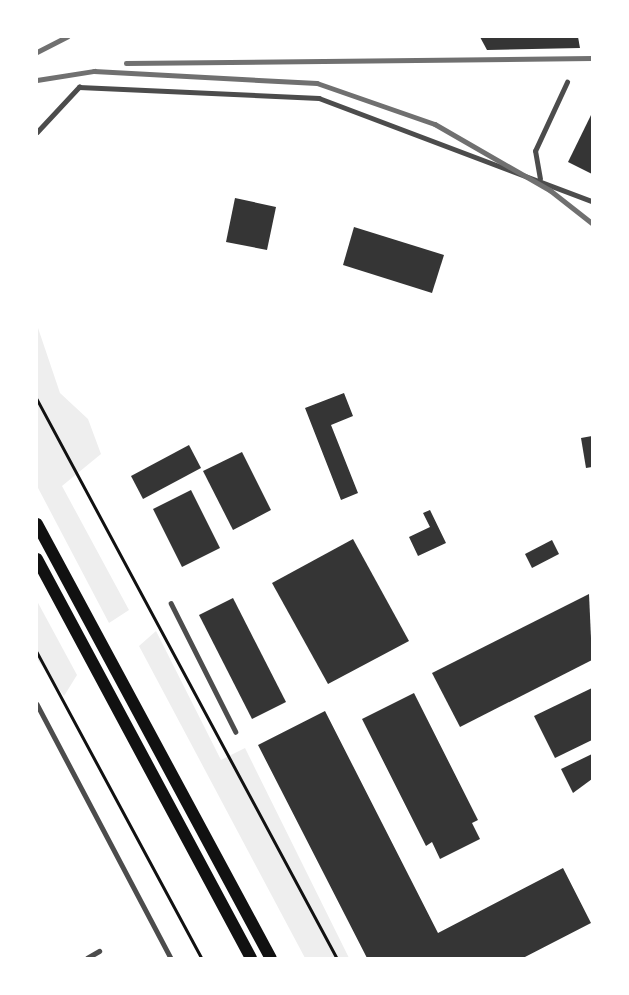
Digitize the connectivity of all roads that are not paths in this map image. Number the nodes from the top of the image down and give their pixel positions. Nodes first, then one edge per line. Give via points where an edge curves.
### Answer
1 (566, 82) dead end
2 (37, 132) edge
3 (540, 180) junction
4 (592, 201) edge
5 (37, 524) edge
6 (37, 559) edge
7 (171, 603) dead end
8 (37, 705) edge
9 (236, 732) dead end
10 (99, 951) dead end
11 (87, 958) edge
12 (171, 958) edge
13 (251, 958) edge
14 (271, 958) edge

1 - 3 lane via 535,151
2 - 3 lane via 79,87 319,98
3 - 4 lane
5 - 14 main road
6 - 13 main road
7 - 9 lane
8 - 12 lane
10 - 11 lane

